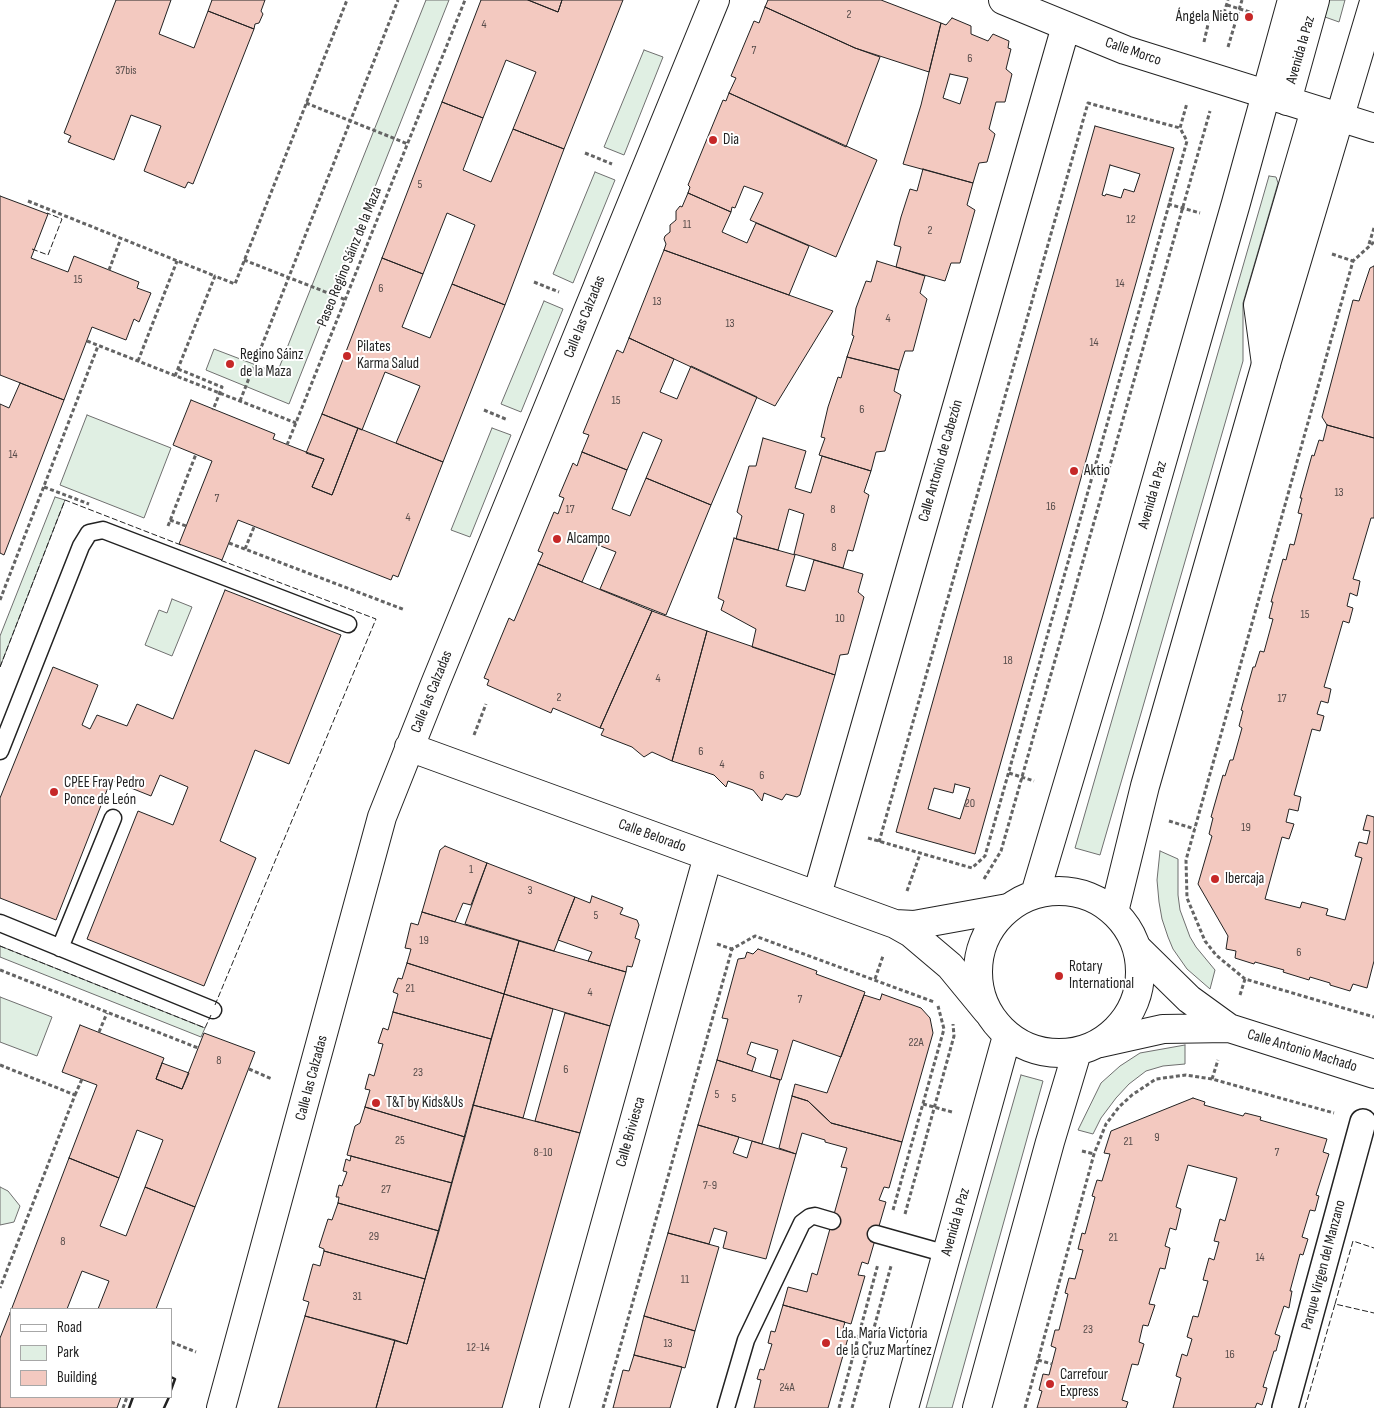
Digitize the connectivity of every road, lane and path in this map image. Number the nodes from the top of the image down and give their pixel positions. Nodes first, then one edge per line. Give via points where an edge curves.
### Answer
1 (347, 0) edge
2 (398, 0) edge
3 (465, 0) edge
4 (715, 0) edge
5 (1003, 0) edge
6 (1228, 0) edge
7 (1242, 0) edge
8 (1292, 0) edge
9 (1315, 0) edge
10 (1374, 2) edge
11 (1226, 5) junction
12 (1239, 9) junction
13 (1209, 20) dead end
14 (1066, 26) junction
15 (1219, 80) junction
16 (1277, 98) junction
17 (306, 103) junction
18 (1327, 113) junction
19 (350, 121) junction
20 (1374, 128) edge
21 (408, 144) junction
22 (585, 153) dead end
23 (615, 165) dead end
24 (28, 202) dead end
25 (1168, 204) junction
26 (1184, 208) junction
27 (1374, 228) edge
28 (121, 238) junction
29 (1374, 242) edge
30 (1369, 244) junction
31 (244, 260) junction
32 (177, 261) junction
33 (108, 270) dead end
34 (215, 276) junction
35 (289, 277) junction
36 (534, 282) dead end
37 (562, 293) dead end
38 (346, 300) junction
39 (87, 341) dead end
40 (98, 346) junction
41 (138, 361) junction
42 (178, 369) junction
43 (175, 376) junction
44 (220, 393) junction
45 (240, 401) junction
46 (214, 410) dead end
47 (484, 410) dead end
48 (511, 421) dead end
49 (296, 423) junction
50 (287, 445) dead end
51 (196, 454) dead end
52 (44, 487) junction
53 (91, 504) dead end
54 (170, 520) junction
55 (186, 526) dead end
56 (254, 527) dead end
57 (166, 533) dead end
58 (229, 543) dead end
59 (245, 549) junction
60 (0, 600) edge
61 (405, 610) dead end
62 (348, 624) dead end
63 (486, 704) dead end
64 (473, 737) dead end
65 (409, 747) junction
66 (0, 750) edge
67 (1008, 773) junction
68 (1022, 777) junction
69 (113, 818) dead end
70 (920, 854) junction
71 (708, 856) junction
72 (977, 884) dead end
73 (1035, 894) junction
74 (817, 895) junction
75 (1008, 908) junction
76 (899, 912) junction
77 (1114, 912) junction
78 (0, 923) edge
79 (60, 948) junction
80 (1138, 949) junction
81 (885, 952) dead end
82 (0, 970) edge
83 (875, 979) junction
84 (213, 1010) dead end
85 (987, 1011) junction
86 (107, 1013) junction
87 (1374, 1017) edge
88 (952, 1020) dead end
89 (1229, 1028) junction
90 (99, 1032) dead end
91 (1007, 1036) junction
92 (1089, 1047) junction
93 (198, 1048) dead end
94 (0, 1065) edge
95 (249, 1069) dead end
96 (1374, 1074) edge
97 (272, 1078) dead end
98 (82, 1079) dead end
99 (76, 1095) junction
100 (923, 1104) junction
101 (934, 1107) junction
102 (1352, 1118) joint
103 (832, 1221) dead end
104 (887, 1236) junction
105 (947, 1254) junction
106 (0, 1289) edge
107 (172, 1342) edge
108 (196, 1352) dead end
109 (1038, 1360) junction
110 (1052, 1364) dead end
111 (221, 1408) edge
112 (554, 1408) edge
113 (603, 1408) edge
114 (726, 1408) edge
115 (839, 1408) edge
116 (852, 1408) edge
117 (904, 1408) edge
118 (978, 1408) edge
119 (1025, 1408) edge
120 (1285, 1408) edge

1 - 17 path
2 - 19 path
3 - 21 path, Paseo Regino Sáinz de la Maza
4 - 65 street, Calle las Calzadas
5 - 14 street, Calle Morco
6 - 11 path
7 - 12 path
8 - 16 street, Avenida la Paz
9 - 16 street, Avenida la Paz
10 - 18 street
11 - 12 path
11 - 13 path via 1224,14
12 - 15 path
14 - 15 street, Calle Morco via 1125,50
14 - 74 street, Calle Antonio de Cabezón
15 - 16 street, Calle Morco
15 - 26 path
16 - 18 street, Avenida la Paz
16 - 73 street, Avenida la Paz
17 - 19 path
17 - 31 path
18 - 20 street, Avenida la Paz
18 - 77 street via 1266,364 1138,813
19 - 21 path
19 - 35 path
21 - 38 path, Paseo Regino Sáinz de la Maza
22 - 23 path
24 - 28 path
25 - 26 path
25 - 67 path
25 - 70 path via 1186,141 1180,128 1088,104 879,842
26 - 68 path
27 - 30 path
28 - 32 path
28 - 33 path
29 - 30 path
30 - 87 path via 1353,261 1186,860 1187,898 1205,942 1216,955 1245,979
31 - 34 path via 235,284
31 - 35 path
32 - 34 path
32 - 41 path
34 - 42 path
35 - 38 path
35 - 45 path
36 - 37 path
38 - 49 path, Paseo Regino Sáinz de la Maza
39 - 40 path
40 - 41 path
40 - 52 path
41 - 43 path
42 - 43 path
42 - 44 path via 222,387
43 - 44 path
44 - 45 path
44 - 46 path
45 - 49 path
47 - 48 path
49 - 50 path, Paseo Regino Sáinz de la Maza
51 - 54 path
52 - 53 path
52 - 60 path
54 - 55 path
54 - 57 path
56 - 59 path
58 - 59 path
59 - 61 path
62 - 66 lane via 103,530 89,533
63 - 64 path
65 - 71 street, Calle Belorado
65 - 111 street, Calle las Calzadas via 382,817
67 - 68 path
67 - 70 path via 985,856 972,868
68 - 72 path via 1001,851 985,878
69 - 79 lane
70 - 76 path
71 - 74 street, Calle Belorado
71 - 112 street, Calle Briviesca
73 - 75 street
73 - 77 street via 1072,891 1096,899
74 - 76 street, Calle Belorado
75 - 76 street, Calle Belorado via 914,925
75 - 85 street via 993,924 978,958 977,977
76 - 85 street, Calle Belorado via 911,933 950,966
77 - 80 street
78 - 79 lane
79 - 84 lane
80 - 89 street, Calle Antonio Machado via 1189,999
80 - 92 street via 1141,973 1133,1005 1114,1033
81 - 83 path
82 - 86 path
83 - 100 path via 937,1003 944,1030
83 - 113 path via 755,936 732,949
85 - 91 street
86 - 90 path
86 - 93 path
88 - 101 path via 954,1036
89 - 92 street, Calle Antonio Machado via 1163,1029
89 - 96 street, Calle Antonio Machado
91 - 92 street via 1027,1048 1049,1054
91 - 105 street, Avenida la Paz
92 - 118 street via 1050,1142
94 - 99 path
95 - 97 path
98 - 99 path
99 - 106 path
100 - 101 path
100 - 104 path
101 - 104 path
102 - 109 path via 1212,1079 1186,1075 1156,1079 1132,1095 1106,1124 1094,1154
102 - 120 street, Parque Virgen del Manzano
103 - 114 lane via 815,1216 802,1223 746,1340
104 - 105 lane
104 - 115 path
104 - 116 path
105 - 117 street, Avenida la Paz
107 - 108 path
109 - 110 path
109 - 119 path

